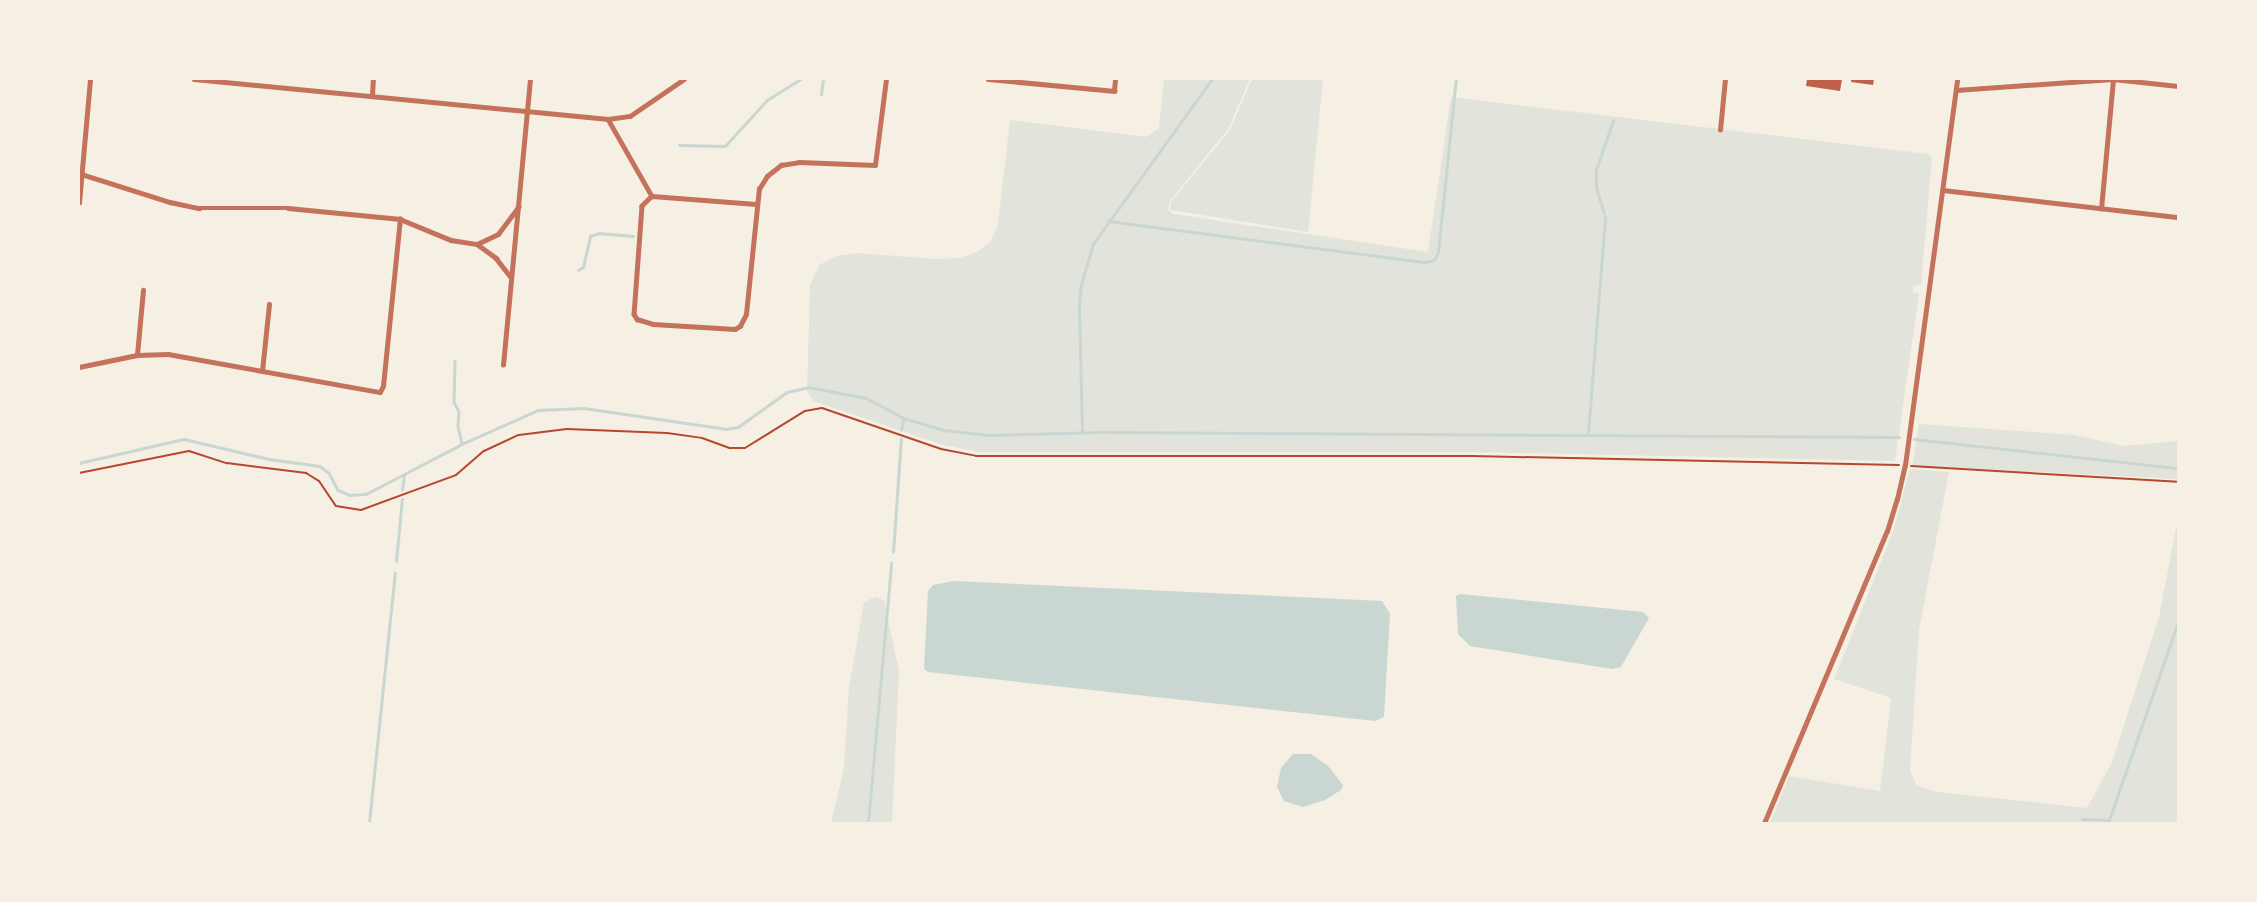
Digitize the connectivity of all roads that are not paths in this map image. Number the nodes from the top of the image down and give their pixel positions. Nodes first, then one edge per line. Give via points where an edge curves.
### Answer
1 (90, 79) edge
2 (194, 79) edge
3 (373, 79) edge
4 (530, 79) edge
5 (684, 79) edge
6 (886, 79) edge
7 (988, 79) edge
8 (1115, 79) edge
9 (1726, 79) edge
10 (1957, 79) edge
11 (2113, 79) edge
12 (228, 80) edge
13 (1037, 81) edge
14 (2178, 86) edge
15 (1956, 90) junction
16 (372, 96) junction
17 (527, 112) junction
18 (608, 119) junction
19 (1720, 130) dead end
20 (81, 174) junction
21 (1943, 190) junction
22 (652, 196) junction
23 (79, 203) edge
24 (756, 204) junction
25 (518, 207) junction
26 (2101, 209) junction
27 (2178, 217) edge
28 (400, 219) junction
29 (477, 244) junction
30 (511, 278) junction
31 (143, 290) dead end
32 (268, 304) dead end
33 (137, 355) junction
34 (503, 365) dead end
35 (79, 367) edge
36 (262, 371) junction
37 (1764, 823) edge

1 - 20 street
2 - 12 street
3 - 16 street
4 - 17 street
5 - 18 street via 630,116
6 - 24 street via 874,165 781,165 767,176
7 - 13 street
8 - 13 street via 1114,91
9 - 19 street
10 - 15 street
11 - 14 street
11 - 15 street
11 - 26 street
12 - 16 street
15 - 21 street
16 - 17 street
17 - 18 street
17 - 25 street
18 - 22 street
20 - 23 street
20 - 28 street via 199,208 288,208
21 - 26 street
21 - 37 street via 1897,499
22 - 24 street
22 - 24 street via 642,206 634,314 644,323 727,330 744,320
25 - 29 street via 498,234
25 - 30 street
26 - 27 street
28 - 29 street via 451,240
28 - 36 street via 380,392
29 - 30 street via 496,258
30 - 34 street
31 - 33 street
32 - 36 street
33 - 35 street
33 - 36 street via 183,356

